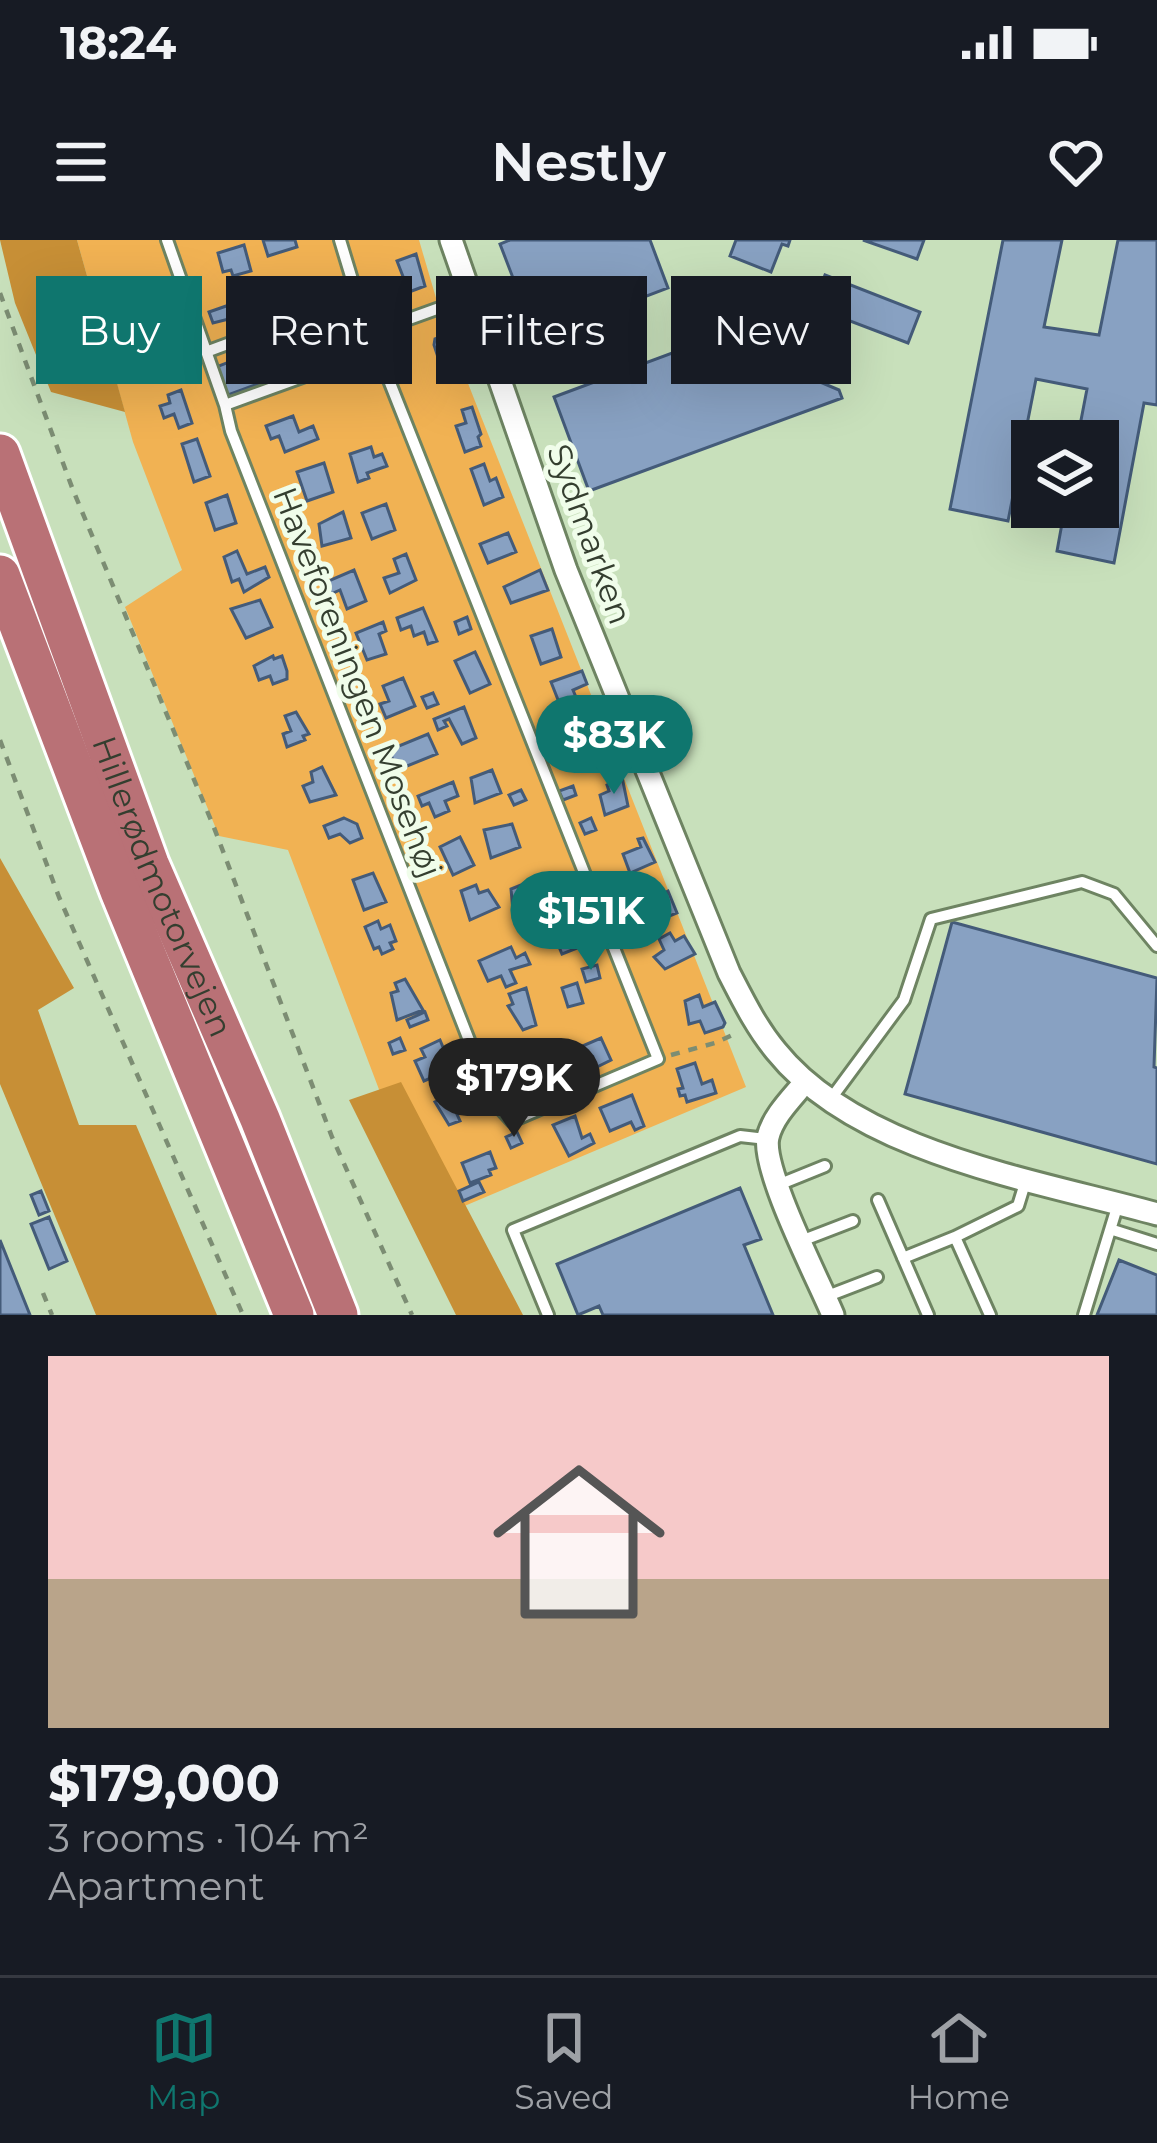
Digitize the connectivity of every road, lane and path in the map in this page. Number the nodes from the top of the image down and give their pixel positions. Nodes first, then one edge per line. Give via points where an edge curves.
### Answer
1 (167, 240) edge
2 (340, 240) edge
3 (451, 240) edge
4 (351, 276) edge
5 (463, 276) edge
6 (0, 293) edge
7 (226, 345) edge
8 (206, 352) junction
9 (283, 384) edge
10 (390, 384) edge
11 (500, 384) edge
12 (225, 405) junction
13 (0, 454) edge
14 (0, 575) edge
15 (0, 740) edge
16 (1157, 946) edge
17 (755, 1024) junction
18 (658, 1059) junction
19 (805, 1082) junction
20 (830, 1100) junction
21 (767, 1139) junction
22 (825, 1166) dead end
23 (1027, 1177) junction
24 (778, 1186) junction
25 (878, 1200) dead end
26 (1118, 1203) junction
27 (1157, 1214) edge
28 (854, 1221) dead end
29 (1113, 1230) junction
30 (955, 1237) junction
31 (801, 1241) junction
32 (1157, 1244) edge
33 (903, 1258) junction
34 (878, 1276) dead end
35 (43, 1293) dead end
36 (829, 1306) edge
37 (337, 1312) edge
38 (52, 1315) edge
39 (243, 1315) edge
40 (294, 1315) edge
41 (412, 1315) edge
42 (548, 1315) edge
43 (928, 1315) edge
44 (990, 1315) edge
45 (1084, 1315) edge

1 - 8 lane, Haveforeningen Mosehøj
2 - 4 lane
3 - 5 street, Sydmarken
6 - 41 path via 332,1137
7 - 8 lane
8 - 12 lane, Haveforeningen Mosehøj
9 - 12 lane
10 - 18 lane
11 - 17 street, Sydmarken via 566,570
12 - 18 lane, Haveforeningen Mosehøj via 500,1108 512,1120
13 - 37 highway, Hillerødmotorvejen via 149,863
14 - 40 highway, Hillerødmotorvejen
15 - 39 path via 59,897
16 - 20 lane via 1114,893 1082,882 931,919 904,1000
17 - 18 path
17 - 19 street, Sydmarken
19 - 20 street, Sydmarken
19 - 21 street
20 - 23 street, Sydmarken via 904,1143
21 - 24 street
21 - 42 lane via 740,1136 513,1230
22 - 24 lane
23 - 26 street, Sydmarken
23 - 30 lane via 1018,1206
24 - 31 street
25 - 33 lane
26 - 27 street, Sydmarken
26 - 29 lane
28 - 31 lane
29 - 32 lane
29 - 45 lane
30 - 33 lane
30 - 44 lane
31 - 36 street
33 - 43 lane
34 - 36 lane
35 - 38 path

